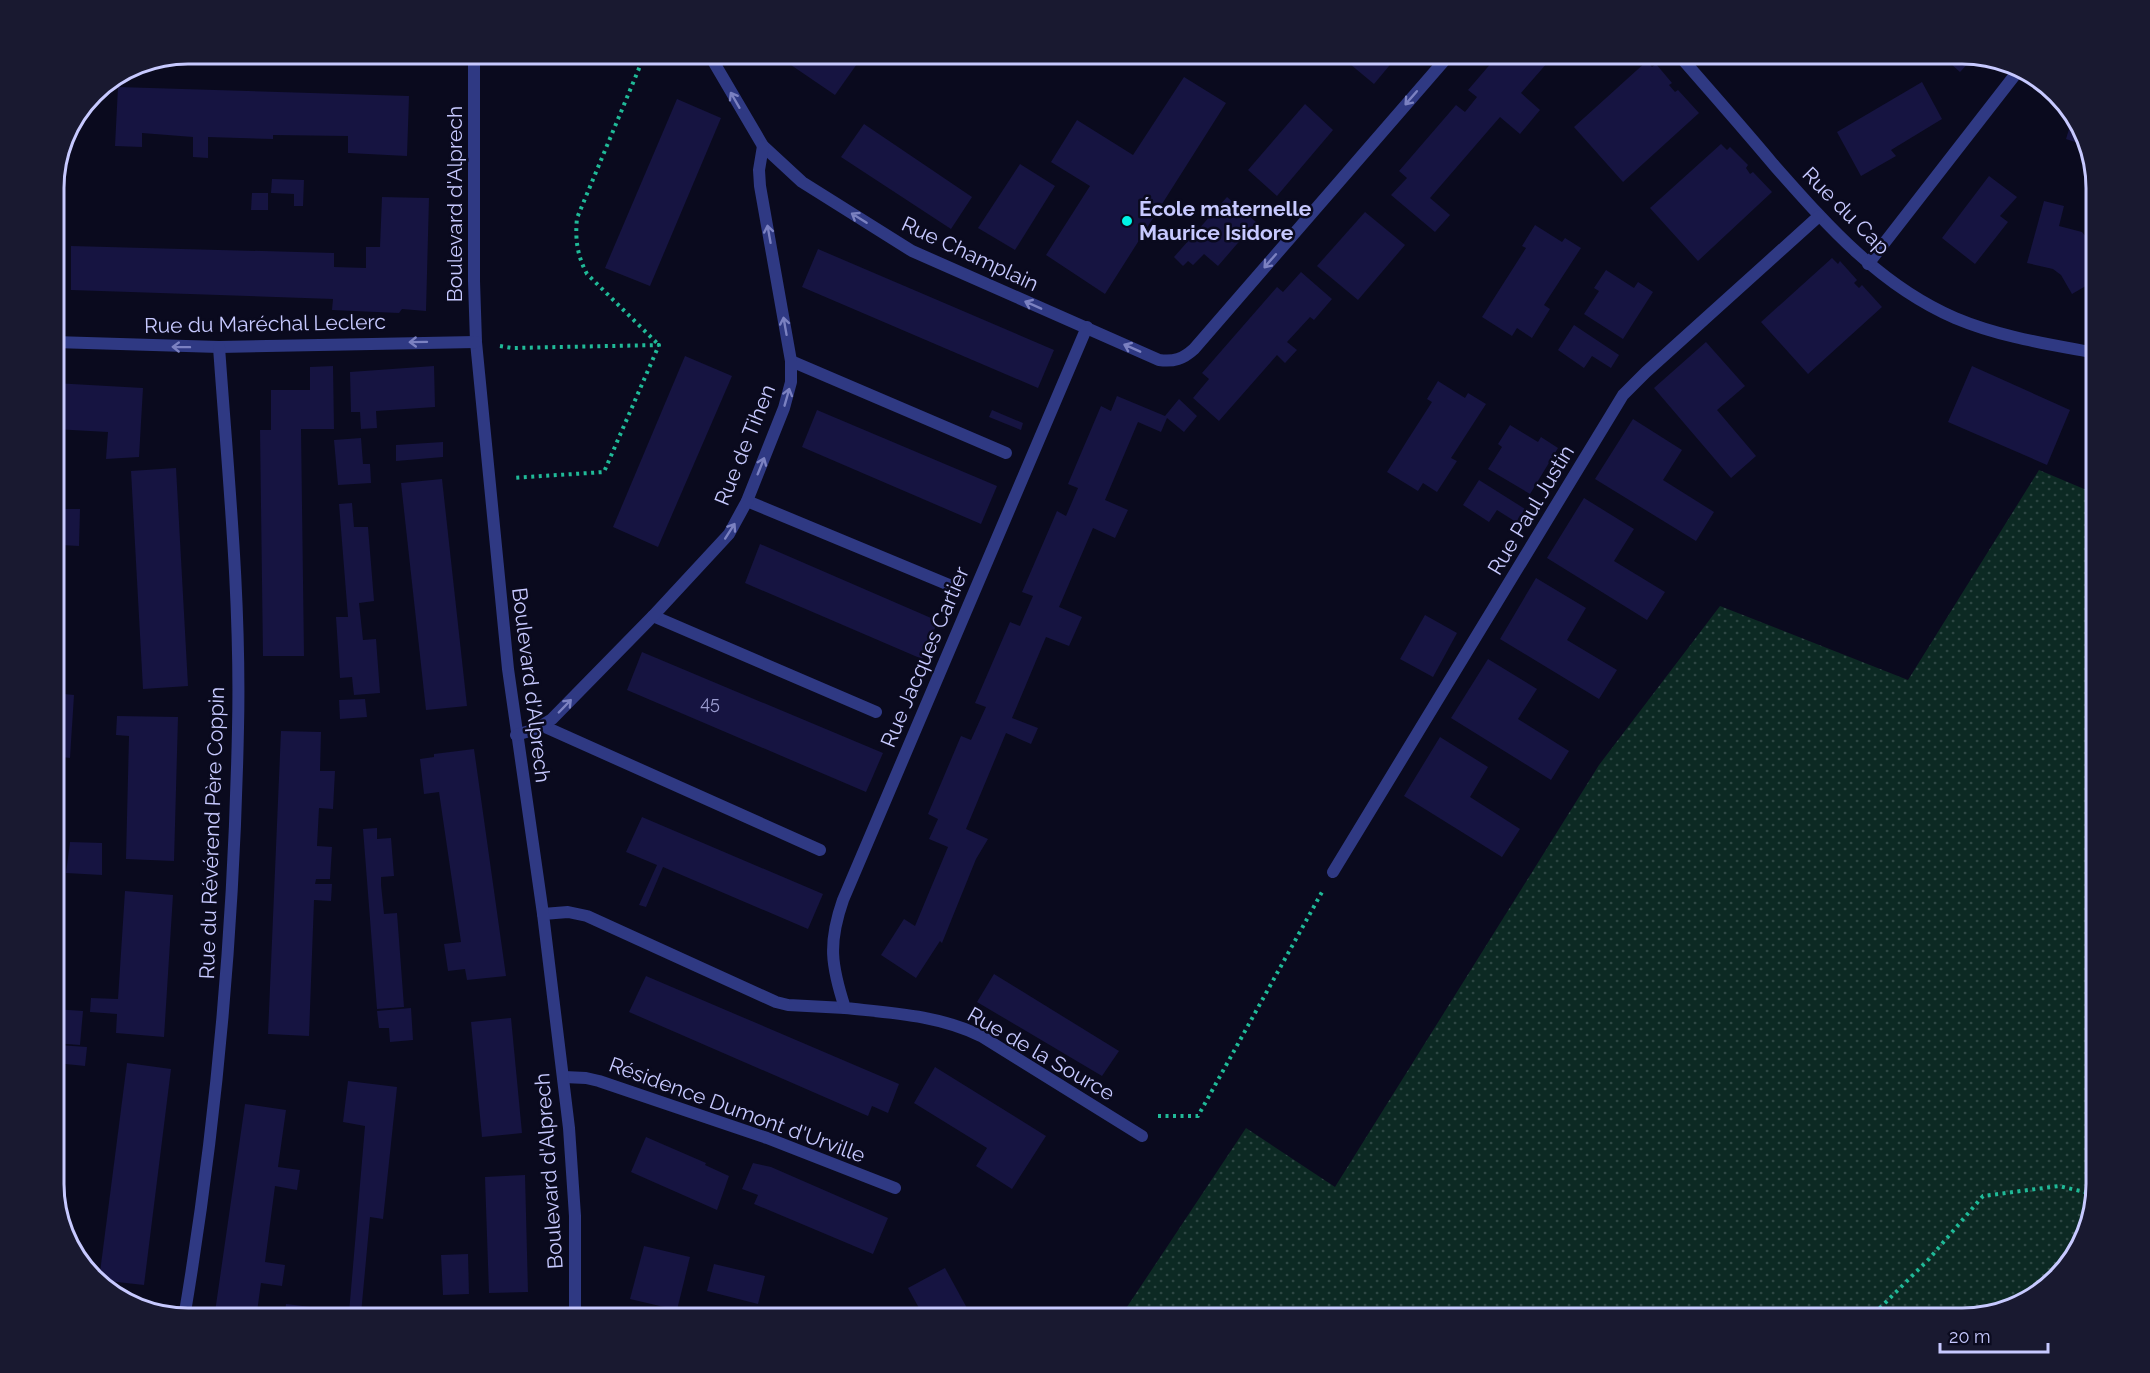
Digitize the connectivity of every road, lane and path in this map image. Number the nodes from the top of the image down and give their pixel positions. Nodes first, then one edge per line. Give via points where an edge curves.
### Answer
1 (1440, 64) edge
2 (1687, 64) edge
3 (474, 65) edge
4 (640, 65) edge
5 (715, 65) edge
6 (2014, 76) edge
7 (763, 146) junction
8 (1819, 216) junction
9 (1868, 264) junction
10 (1087, 327) junction
11 (65, 342) edge
12 (477, 342) junction
13 (659, 345) junction
14 (219, 347) junction
15 (2086, 351) edge
16 (791, 361) junction
17 (1006, 453) dead end
18 (489, 480) junction
19 (747, 501) junction
20 (954, 587) dead end
21 (653, 616) junction
22 (876, 712) dead end
23 (543, 726) junction
24 (516, 735) junction
25 (820, 850) dead end
26 (1333, 872) joint
27 (543, 914) junction
28 (845, 1008) junction
29 (564, 1077) junction
30 (1154, 1116) dead end
31 (1142, 1136) dead end
32 (895, 1188) dead end
33 (2085, 1192) edge
34 (185, 1309) edge
35 (575, 1309) edge
36 (1879, 1309) edge

1 -> 10 street, Rue Champlain via 1194,349 1179,360 1159,360
2 - 8 street, Rue du Cap
3 - 12 street, Boulevard d'Alprech
4 - 13 path via 579,211 575,238 587,274
7 -> 5 street
6 - 9 street
10 -> 7 street, Rue Champlain via 912,251 808,186
16 -> 7 street, Rue de Tihen via 760,186
8 - 9 street, Rue du Cap
8 - 26 street, Rue Paul Justin via 1623,396
9 - 15 street, Rue du Cap via 1926,304 1970,324
10 - 28 street, Rue Jacques Cartier via 843,900 832,946
14 -> 11 street, Rue du Maréchal Leclerc
12 - 13 path via 512,348
12 -> 14 street, Rue du Maréchal Leclerc
12 - 18 street, Boulevard d'Alprech
13 - 18 path via 604,471
14 - 34 street, Rue du Révérend Père Coppin via 234,574 236,798 214,1110
16 - 17 street
19 -> 16 street, Rue de Tihen via 784,408 791,382
18 - 24 street, Boulevard d'Alprech
19 - 20 street
21 -> 19 street, Rue de Tihen via 721,545
21 - 22 street
23 -> 21 street, Rue de Tihen
23 - 24 street, Rue de Tihen
23 - 25 street
24 - 27 street, Boulevard d'Alprech
26 - 30 path via 1198,1116
27 - 28 street via 568,912 587,916 776,1002
27 - 29 street, Boulevard d'Alprech
28 - 31 street, Rue de la Source via 933,1018 966,1029
29 - 32 street, Résidence Dumont d'Urville via 586,1078 767,1138
29 - 35 street, Boulevard d'Alprech via 574,1187
33 - 36 path via 2059,1186 1983,1196

